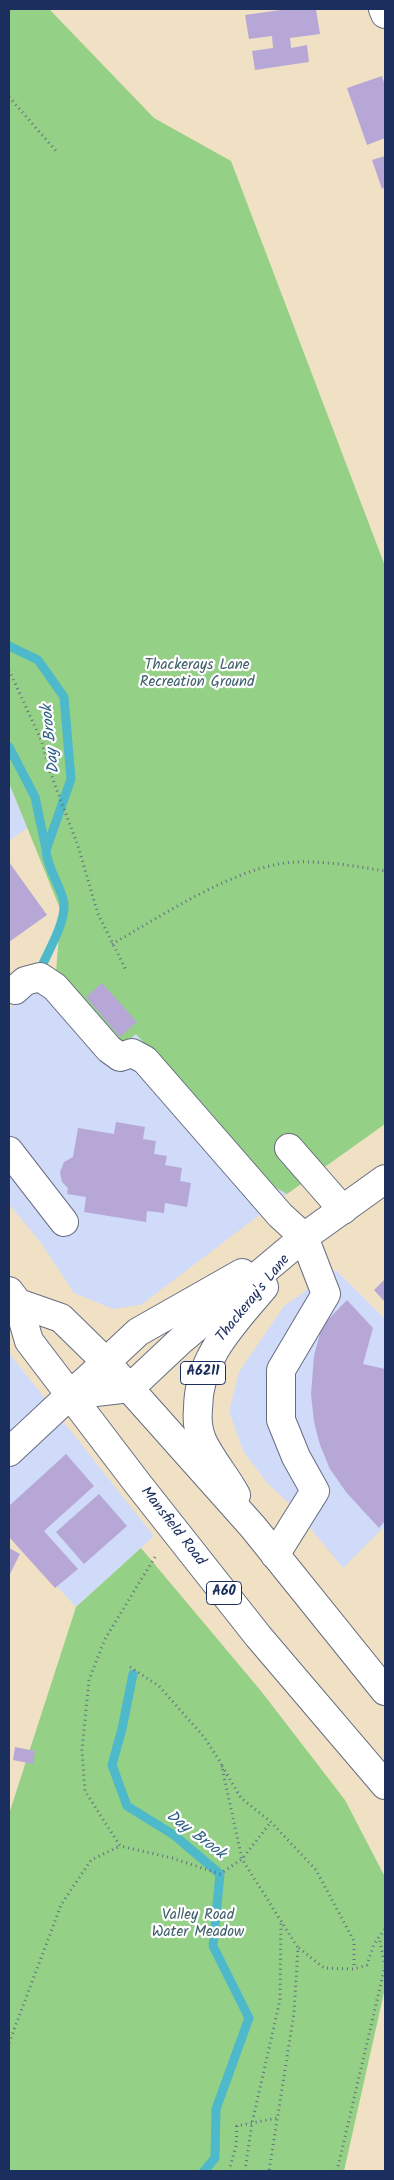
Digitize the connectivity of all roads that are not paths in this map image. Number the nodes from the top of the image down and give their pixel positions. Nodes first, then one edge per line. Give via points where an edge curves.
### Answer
1 (383, 9) edge
2 (385, 14) edge
3 (15, 990) dead end
4 (289, 1148) dead end
5 (9, 1151) edge
6 (385, 1179) edge
7 (343, 1210) junction
8 (64, 1222) dead end
9 (304, 1237) junction
10 (14, 1297) edge
11 (106, 1362) junction
12 (130, 1388) junction
13 (70, 1395) junction
14 (9, 1452) edge
15 (253, 1527) junction
16 (275, 1555) junction
17 (385, 1691) edge
18 (385, 1785) edge

1 - 2 main road
3 - 9 main road via 25,981 40,977 55,987 109,1049 120,1057 132,1053 146,1060
4 - 7 main road
5 - 8 main road
6 - 7 main road, Thackeray's Lane / A6211
7 - 9 main road, Thackeray's Lane / A6211
9 - 11 main road, Thackeray's Lane / A6211 via 138,1332
9 - 12 main road, Thackeray's Lane / A6211 via 180,1341
9 - 15 main road, Thackeray's Lane / A6211 via 223,1335 207,1362 200,1384 197,1421 201,1438
9 - 16 main road via 326,1294 281,1370 281,1420 315,1491
10 - 11 main road, Mansfield Road / A60 via 61,1318
10 - 13 main road, Mansfield Road / A60 via 29,1341
11 - 12 main road, Mansfield Road / A60
11 - 13 main road, Thackeray's Lane
12 - 13 main road
12 - 15 main road, Mansfield Road / A60
13 - 14 main road, Thackeray's Lane
13 - 18 main road, Mansfield Road / A60 via 258,1636
15 - 16 main road, Mansfield Road / A60
16 - 17 main road, Mansfield Road / A60

